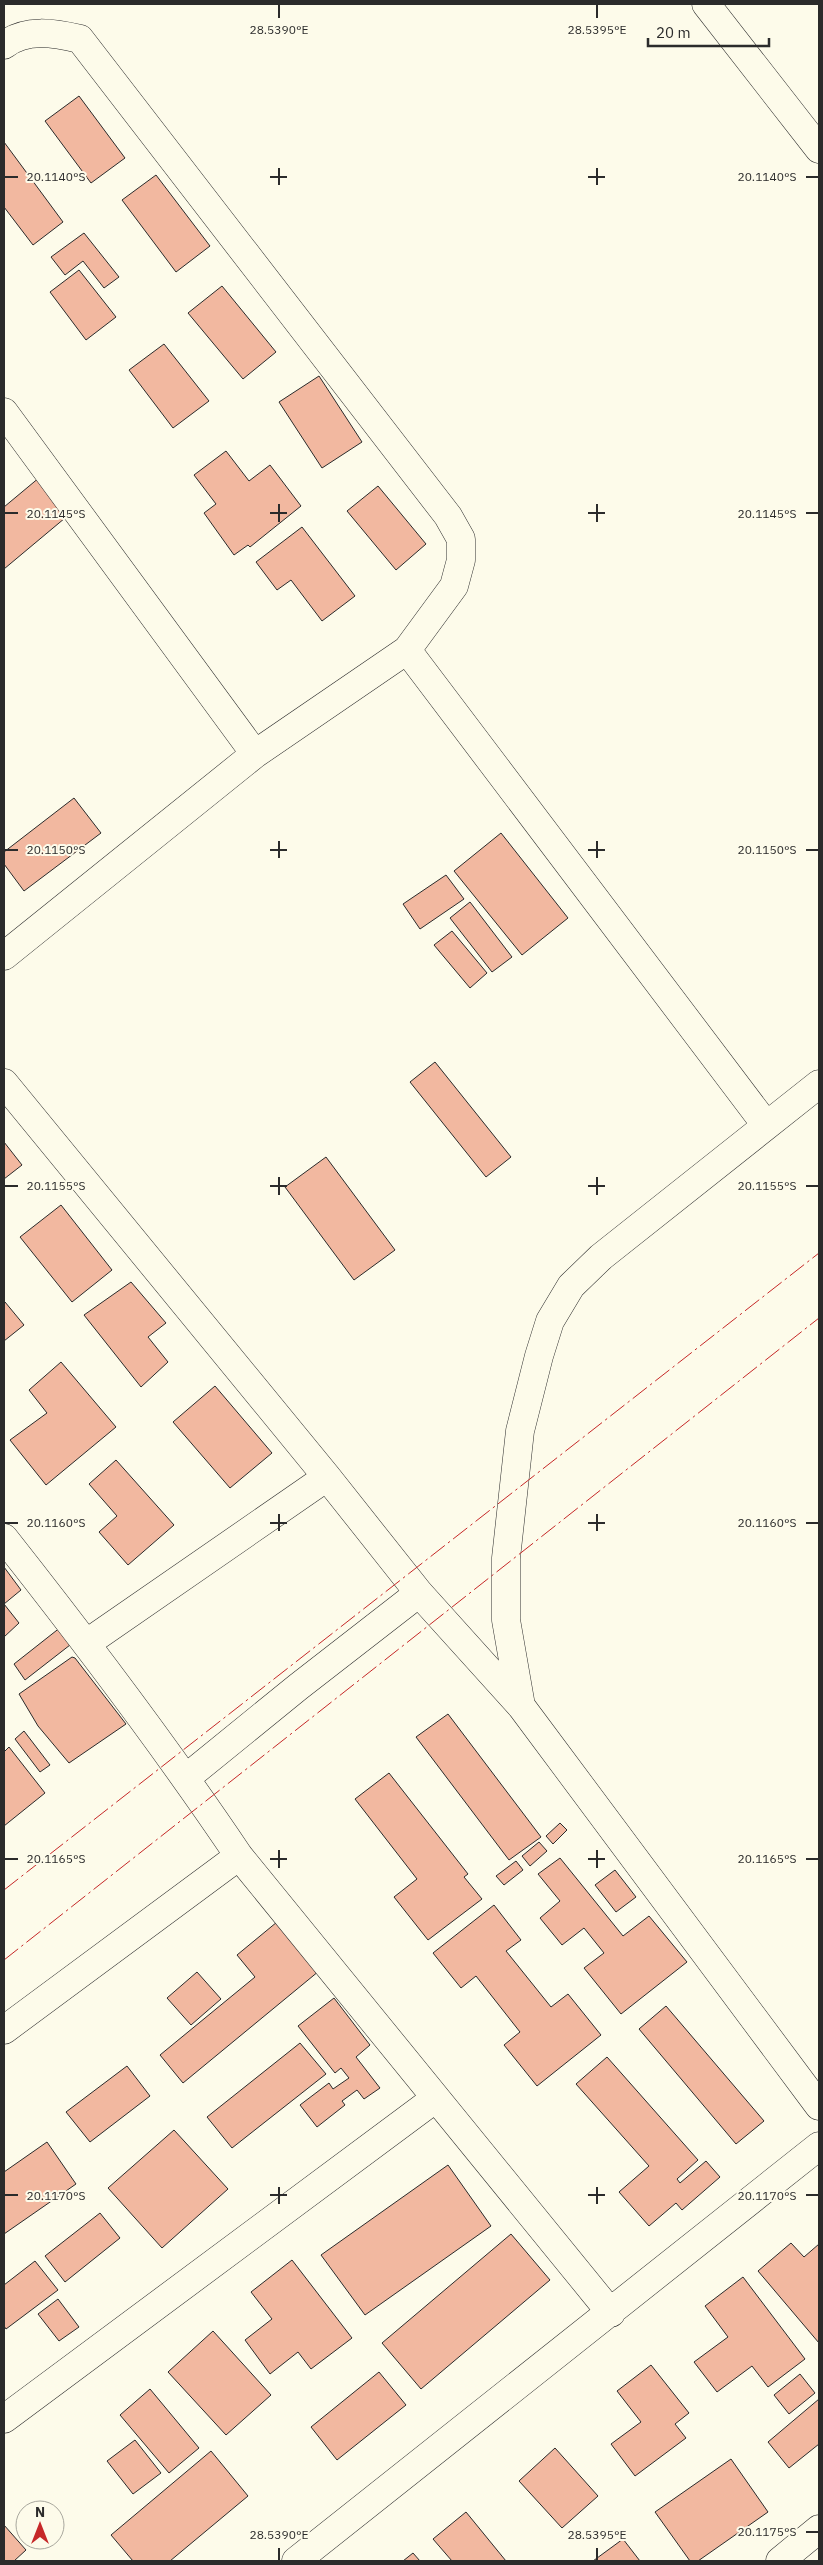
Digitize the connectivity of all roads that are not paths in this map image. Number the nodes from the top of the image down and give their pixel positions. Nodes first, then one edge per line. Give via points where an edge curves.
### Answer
1 (720, 9) edge
2 (4, 45) edge
3 (819, 149) edge
4 (4, 412) edge
5 (406, 650) junction
6 (255, 754) junction
7 (4, 956) edge
8 (4, 1083) edge
9 (819, 1084) edge
10 (766, 1125) junction
11 (327, 1477) junction
12 (4, 1538) edge
13 (419, 1593) junction
14 (87, 1643) junction
15 (521, 1706) junction
16 (186, 1778) junction
17 (239, 1856) junction
18 (5, 2027) edge
19 (436, 2098) junction
20 (819, 2106) edge
21 (819, 2146) edge
22 (610, 2312) junction
23 (4, 2419) edge
24 (819, 2529) edge
25 (296, 2561) edge
26 (780, 2561) edge

1 - 3 street
2 - 5 street via 28,34 53,33 80,39 448,516 460,539 461,560 454,586
4 - 6 street
5 - 6 street
5 - 10 street
6 - 7 street
8 - 11 street
9 - 10 street
10 - 15 street via 601,1257 571,1286 550,1321 520,1431 506,1558 506,1620
11 - 13 street
11 - 14 street
12 - 14 street
13 - 15 street
13 - 16 street
14 - 16 street
15 - 20 street
16 - 17 street
17 - 18 street
17 - 19 street
19 - 22 street
19 - 23 street
21 - 22 street
22 - 25 street
24 - 26 street

